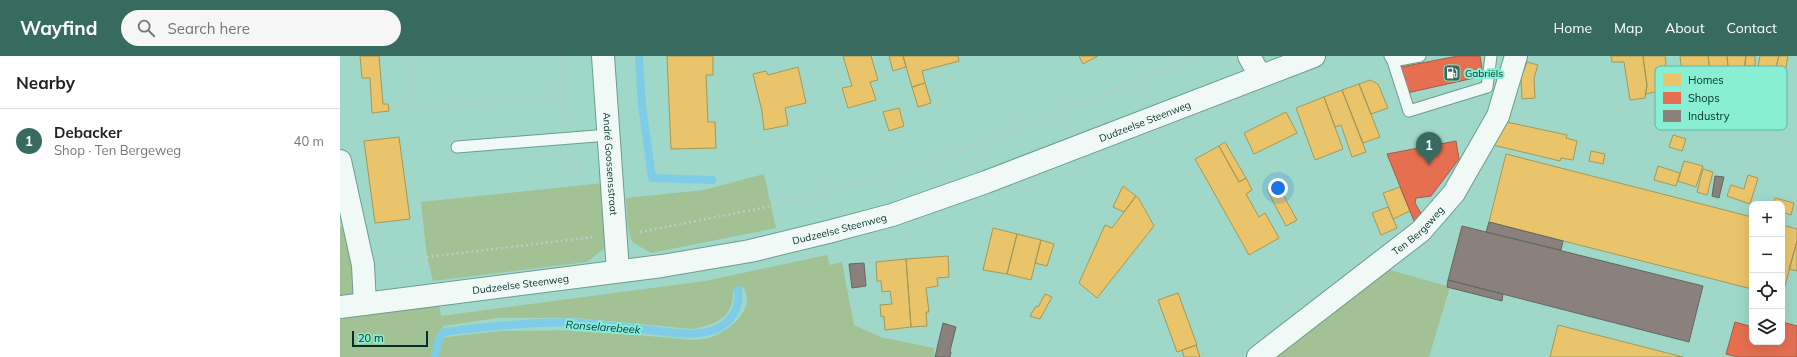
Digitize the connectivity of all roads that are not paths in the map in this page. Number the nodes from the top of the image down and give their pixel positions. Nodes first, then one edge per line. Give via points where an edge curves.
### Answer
1 (603, 56) edge
2 (1249, 56) edge
3 (1314, 56) edge
4 (1420, 56) edge
5 (1491, 56) edge
6 (1516, 56) edge
7 (1391, 59) edge
8 (1260, 76) junction
9 (609, 135) junction
10 (457, 147) dead end
11 (340, 161) edge
12 (618, 271) junction
13 (365, 304) junction
14 (340, 307) edge
15 (1258, 357) edge

1 - 9 main road, André Goossensstraat
2 - 8 main road
3 - 8 main road, Dudzeelse Steenweg
4 - 7 lane
5 - 7 lane via 1488,87 1409,111
6 - 15 main road, Ten Bergeweg via 1498,116 1454,193 1421,231
8 - 12 main road, Dudzeelse Steenweg via 986,182 892,215 750,251
9 - 10 lane
9 - 12 main road, André Goossensstraat
11 - 13 main road via 363,264
12 - 13 main road, Dudzeelse Steenweg
13 - 14 main road, Dudzeelse Steenweg

